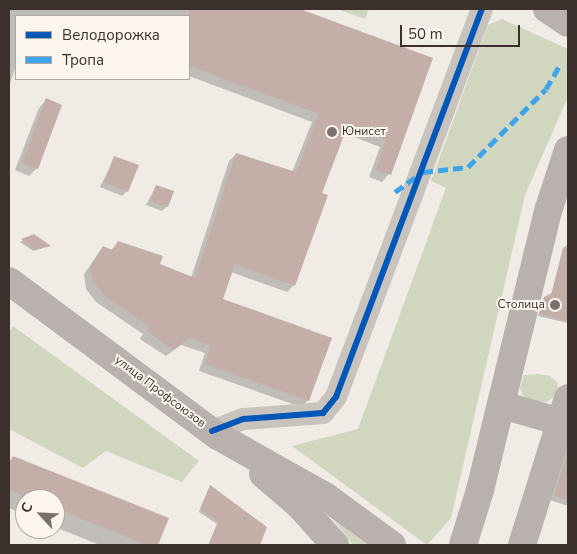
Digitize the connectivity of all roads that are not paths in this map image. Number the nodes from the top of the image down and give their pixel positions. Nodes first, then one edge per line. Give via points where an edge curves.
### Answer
1 (482, 9) edge
2 (548, 9) edge
3 (568, 15) edge
4 (568, 23) edge
5 (568, 150) edge
6 (9, 280) edge
7 (502, 405) junction
8 (565, 410) edge
9 (215, 433) junction
10 (335, 545) edge
11 (392, 545) edge
12 (463, 545) edge
13 (522, 545) edge

1 - 9 street via 336,397 323,413 244,419
2 - 3 main road
2 - 4 main road
5 - 7 main road via 549,208
6 - 9 main road, улица Профсоюзов
7 - 8 main road
7 - 12 main road
8 - 13 main road
9 - 10 main road via 299,505
9 - 11 main road, улица Профсоюзов via 326,496

